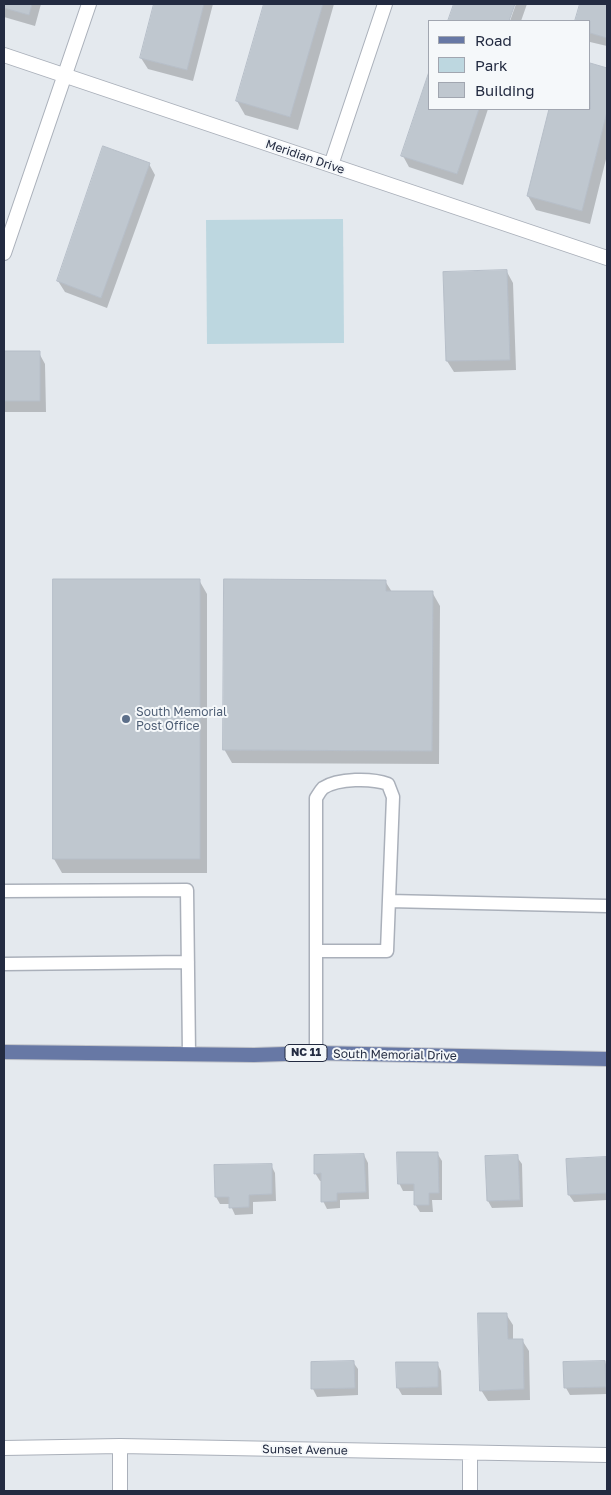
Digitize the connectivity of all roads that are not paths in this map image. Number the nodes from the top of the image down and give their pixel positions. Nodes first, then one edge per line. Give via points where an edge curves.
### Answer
1 (89, 4) edge
2 (386, 4) edge
3 (4, 55) edge
4 (64, 75) junction
5 (331, 165) junction
6 (4, 253) edge
7 (607, 258) edge
8 (4, 891) edge
9 (389, 901) junction
10 (607, 906) edge
11 (316, 951) junction
12 (188, 962) junction
13 (4, 964) edge
14 (4, 1052) edge
15 (316, 1053) junction
16 (189, 1054) junction
17 (607, 1059) edge
18 (120, 1446) junction
19 (4, 1448) edge
20 (470, 1453) junction
21 (607, 1455) edge
22 (120, 1491) edge
23 (470, 1491) edge

1 - 4 street
2 - 5 street
3 - 4 street, Meridian Drive
4 - 5 street, Meridian Drive
4 - 6 street
5 - 7 street, Meridian Drive
8 - 12 lane via 187,890
9 - 10 lane
9 - 11 lane via 386,951
9 - 11 lane via 393,797 388,784 378,781 338,782 321,789 316,798
11 - 15 lane
12 - 13 lane
12 - 16 lane
14 - 16 main road, South Memorial Drive / NC 11
15 - 16 main road, South Memorial Drive / NC 11
15 - 17 main road, South Memorial Drive / NC 11
18 - 19 street, Sunset Avenue
18 - 20 street, Sunset Avenue
18 - 22 street
20 - 21 street, Sunset Avenue
20 - 23 street

